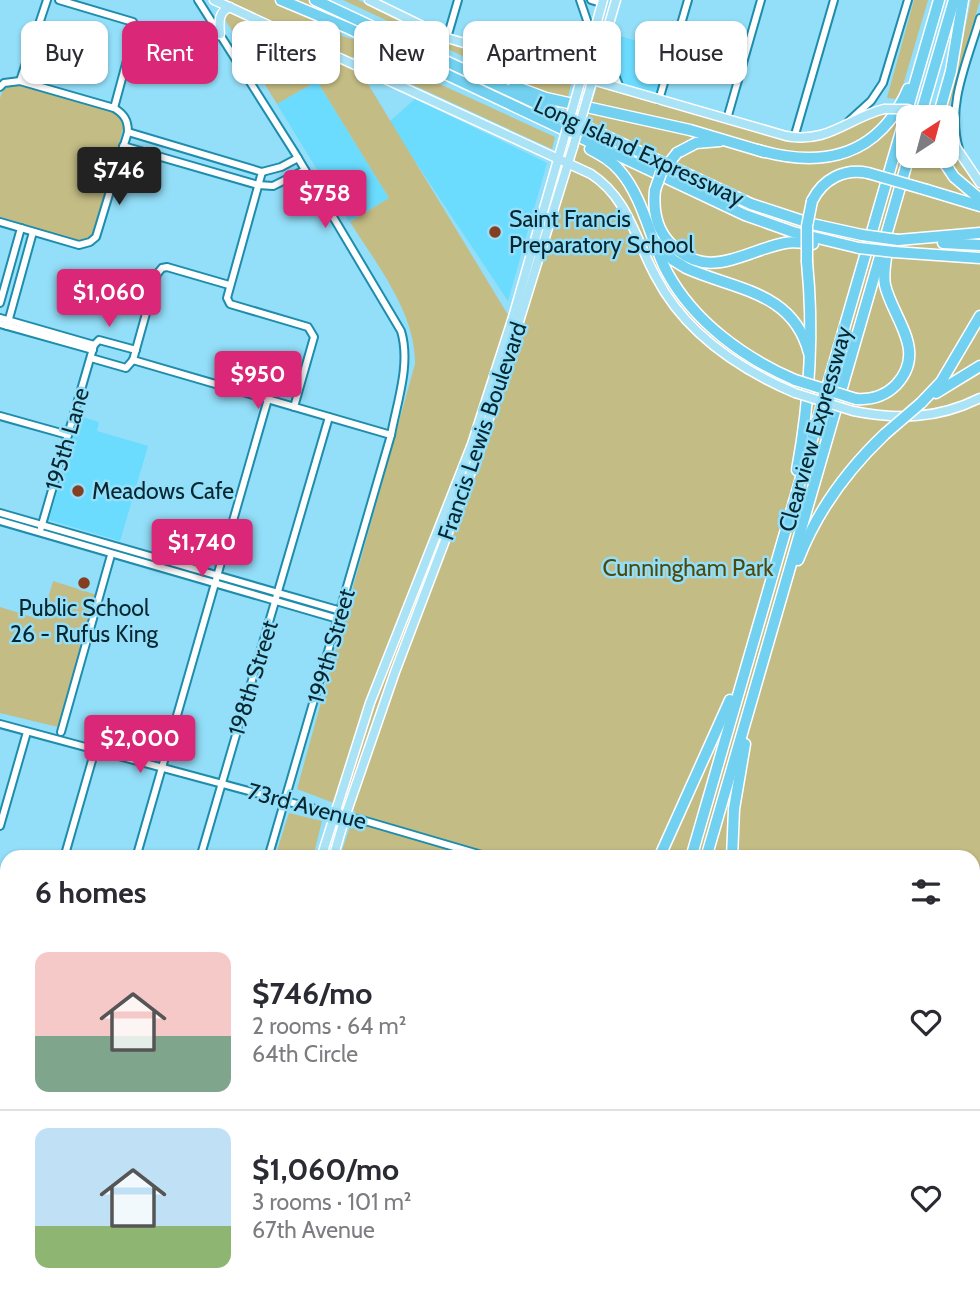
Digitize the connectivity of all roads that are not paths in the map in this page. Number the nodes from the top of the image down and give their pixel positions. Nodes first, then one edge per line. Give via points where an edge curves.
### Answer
1 (47, 0) edge
2 (59, 0) edge
3 (94, 0) edge
4 (198, 0) edge
5 (214, 0) edge
6 (281, 0) edge
7 (315, 0) edge
8 (369, 0) edge
9 (458, 0) edge
10 (580, 0) edge
11 (591, 0) edge
12 (616, 0) edge
13 (688, 0) edge
14 (761, 0) edge
15 (834, 0) edge
16 (908, 0) edge
17 (939, 0) edge
18 (954, 0) edge
19 (963, 0) edge
20 (602, 2) edge
21 (384, 3) edge
22 (230, 7) junction
23 (92, 9) junction
24 (980, 18) edge
25 (361, 21) edge
26 (416, 21) edge
27 (587, 21) edge
28 (596, 21) edge
29 (610, 21) edge
30 (449, 31) edge
31 (220, 34) junction
32 (925, 50) junction
33 (449, 60) edge
34 (449, 62) edge
35 (20, 81) junction
36 (580, 84) edge
37 (592, 84) edge
38 (606, 84) edge
39 (618, 84) edge
40 (0, 87) edge
41 (620, 88) junction
42 (659, 100) junction
43 (510, 105) junction
44 (923, 105) edge
45 (941, 105) edge
46 (114, 108) junction
47 (896, 109) edge
48 (727, 119) junction
49 (839, 130) junction
50 (128, 132) junction
51 (794, 138) junction
52 (123, 146) junction
53 (186, 149) junction
54 (764, 152) junction
55 (959, 154) edge
56 (298, 158) junction
57 (558, 158) junction
58 (569, 162) junction
59 (182, 163) junction
60 (967, 167) junction
61 (906, 168) edge
62 (948, 168) edge
63 (305, 170) junction
64 (262, 172) junction
65 (980, 183) edge
66 (258, 185) junction
67 (980, 199) edge
68 (896, 202) junction
69 (980, 206) edge
70 (0, 222) edge
71 (647, 226) junction
72 (21, 228) junction
73 (33, 232) junction
74 (980, 233) edge
75 (898, 240) junction
76 (980, 245) edge
77 (859, 248) junction
78 (980, 258) edge
79 (229, 285) junction
80 (0, 303) edge
81 (980, 316) edge
82 (0, 318) edge
83 (5, 324) edge
84 (94, 348) junction
85 (136, 350) junction
86 (91, 358) junction
87 (133, 360) junction
88 (980, 366) edge
89 (810, 383) junction
90 (980, 398) edge
91 (268, 399) junction
92 (922, 403) junction
93 (294, 407) junction
94 (0, 416) edge
95 (329, 417) junction
96 (68, 435) junction
97 (391, 435) junction
98 (0, 513) edge
99 (0, 521) edge
100 (786, 527) junction
101 (41, 529) junction
102 (111, 555) junction
103 (217, 576) junction
104 (214, 584) junction
105 (277, 598) junction
106 (341, 611) junction
107 (776, 615) junction
108 (338, 619) junction
109 (747, 661) junction
110 (756, 684) junction
111 (0, 724) edge
112 (27, 732) junction
113 (61, 732) dead end
114 (95, 750) junction
115 (162, 767) junction
116 (222, 783) junction
117 (286, 800) junction
118 (334, 814) junction
119 (345, 817) junction
120 (0, 826) edge
121 (66, 850) edge
122 (138, 850) edge
123 (202, 850) edge
124 (270, 850) edge
125 (323, 850) edge
126 (335, 850) edge
127 (465, 850) edge
128 (663, 850) edge
129 (693, 850) edge
130 (708, 850) edge
131 (732, 850) edge

1 - 35 street
2 - 23 street
3 - 23 street
4 - 31 street, 199th Street
5 - 22 main road
6 - 43 highway, Long Island Expressway
7 - 25 highway, Long Island Expressway
8 - 21 main road
9 - 30 street
10 - 27 street
11 - 20 street
12 - 29 main road, Francis Lewis Boulevard
13 - 42 street
14 - 48 street
15 - 51 street
16 - 49 street via 883,83 871,101
17 - 32 highway, Clearview Expressway
18 - 44 highway
19 - 45 highway
20 - 28 main road, Francis Lewis Boulevard
21 - 26 main road
22 - 31 main road via 221,14
22 - 57 main road
23 - 46 street via 136,27
24 - 60 street via 954,113 957,141
31 - 56 street, 199th Street
32 - 54 highway via 895,115 871,139 821,158
32 - 100 highway, Clearview Expressway
33 - 54 highway via 546,97
34 - 75 highway, Long Island Expressway, bridge via 751,204 804,222
35 - 40 street
35 - 46 street
36 - 57 main road, Francis Lewis Boulevard, bridge
37 - 58 main road, Francis Lewis Boulevard, bridge
38 - 41 main road
39 - 41 street
41 - 42 main road
42 - 48 main road
43 - 71 highway via 613,163 630,186
43 - 77 highway, Long Island Expressway via 745,215
46 - 50 street via 128,123
47 - 49 main road, bridge via 872,113
48 - 51 main road
49 - 51 main road
50 - 52 street
50 - 53 street
52 - 59 street
52 - 73 street via 96,237 79,245
53 - 59 street
53 - 64 street
54 - 77 highway, bridge via 715,141 696,143 677,153 660,173 655,215 662,232 680,252 698,261 724,263 793,242
55 - 60 main road
56 - 63 street, 199th Street
56 - 64 street
57 - 58 main road
57 - 118 main road, Francis Lewis Boulevard via 472,444 370,703
58 - 90 main road, bridge via 598,179 623,205 656,278 677,310 740,365 794,393 889,417 922,417
58 - 119 main road, Francis Lewis Boulevard via 479,451
59 - 66 street
60 - 65 main road
61 - 68 highway, Clearview Expressway
62 - 67 highway
63 - 66 street via 273,186
63 - 97 street, 199th Street via 401,331 404,367
64 - 66 street
66 - 79 street
68 - 71 highway, bridge via 884,279 908,340 908,364 888,392 872,399 856,399 795,380 740,350 699,316 682,295
68 - 107 highway, Clearview Expressway
69 - 89 highway, bridge via 868,173 835,176 821,187 812,201 806,232 812,320
70 - 72 street
71 - 89 highway via 661,250 679,265 762,296 786,311 806,344
72 - 73 street
72 - 80 street
73 - 83 street
74 - 75 highway
75 - 76 highway, Long Island Expressway
77 - 78 highway, Long Island Expressway, bridge
79 - 85 street via 162,268
79 - 93 street via 230,304 312,332
81 - 92 highway via 941,383
82 - 83 street
83 - 84 street
84 - 85 street via 99,340
84 - 86 street, 195th Lane
85 - 87 street
86 - 87 street via 125,368
86 - 96 street, 195th Lane
87 - 91 street
88 - 92 highway
89 - 100 highway
91 - 93 street
91 - 103 street
92 - 107 highway, bridge via 853,467 818,517
93 - 95 street
94 - 96 street
95 - 97 street
95 - 105 street, 198th Street
96 - 101 street, 195th Lane
97 - 106 street, 199th Street
98 - 101 street
99 - 101 street
100 - 109 highway, Clearview Expressway
101 - 102 street
101 - 103 street
102 - 104 street
102 - 113 street
103 - 104 street
103 - 105 street
104 - 105 street
104 - 115 street
105 - 106 street
105 - 108 street
105 - 116 street, 198th Street
106 - 108 street, 199th Street
107 - 110 highway, Clearview Expressway
108 - 117 street, 199th Street
109 - 128 highway
109 - 129 highway, Clearview Expressway
110 - 130 highway, Clearview Expressway
110 - 131 highway via 735,797
111 - 112 street, 73rd Avenue
112 - 114 street, 73rd Avenue
112 - 120 street
114 - 115 street, 73rd Avenue
114 - 121 street
115 - 116 street, 73rd Avenue
115 - 122 street
116 - 117 street, 73rd Avenue
116 - 123 street, 198th Street
117 - 118 street, 73rd Avenue
117 - 124 street, 199th Street
118 - 119 street, 73rd Avenue
118 - 125 main road, Francis Lewis Boulevard
119 - 126 main road, Francis Lewis Boulevard
119 - 127 street, 73rd Avenue

